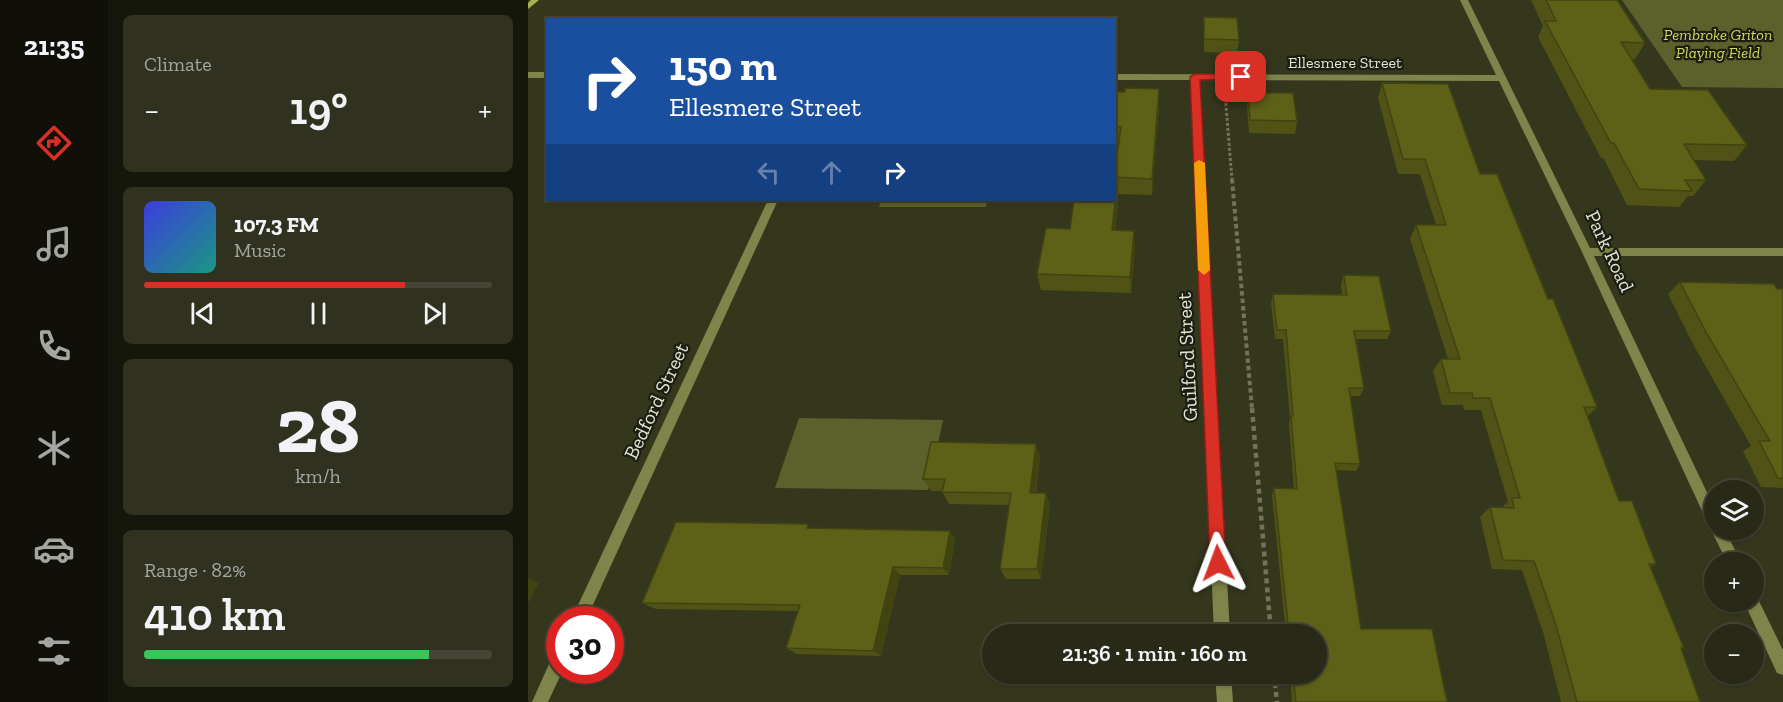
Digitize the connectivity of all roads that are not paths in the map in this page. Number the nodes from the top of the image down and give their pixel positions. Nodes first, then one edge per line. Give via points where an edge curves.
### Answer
1 (535, 0) edge
2 (1464, 0) edge
3 (528, 7) edge
4 (528, 75) edge
5 (546, 75) edge
6 (1116, 77) edge
7 (1195, 77) junction
8 (1503, 78) junction
9 (773, 201) edge
10 (1587, 252) junction
11 (1783, 252) edge
12 (1704, 500) edge
13 (584, 606) edge
14 (1757, 612) edge
15 (1222, 624) edge
16 (1783, 667) edge
17 (548, 684) edge
18 (1224, 684) edge
19 (540, 702) edge
20 (1225, 702) edge

1 - 3 main road
2 - 8 street, Park Road
4 - 5 street
6 - 7 street, Ellesmere Street
7 - 8 street, Ellesmere Street
7 - 15 street, Guilford Street
8 - 10 street, Park Road
9 - 13 street, Bedford Street
10 - 11 street
10 - 12 street, Park Road
14 - 16 street
17 - 19 street
18 - 20 street

